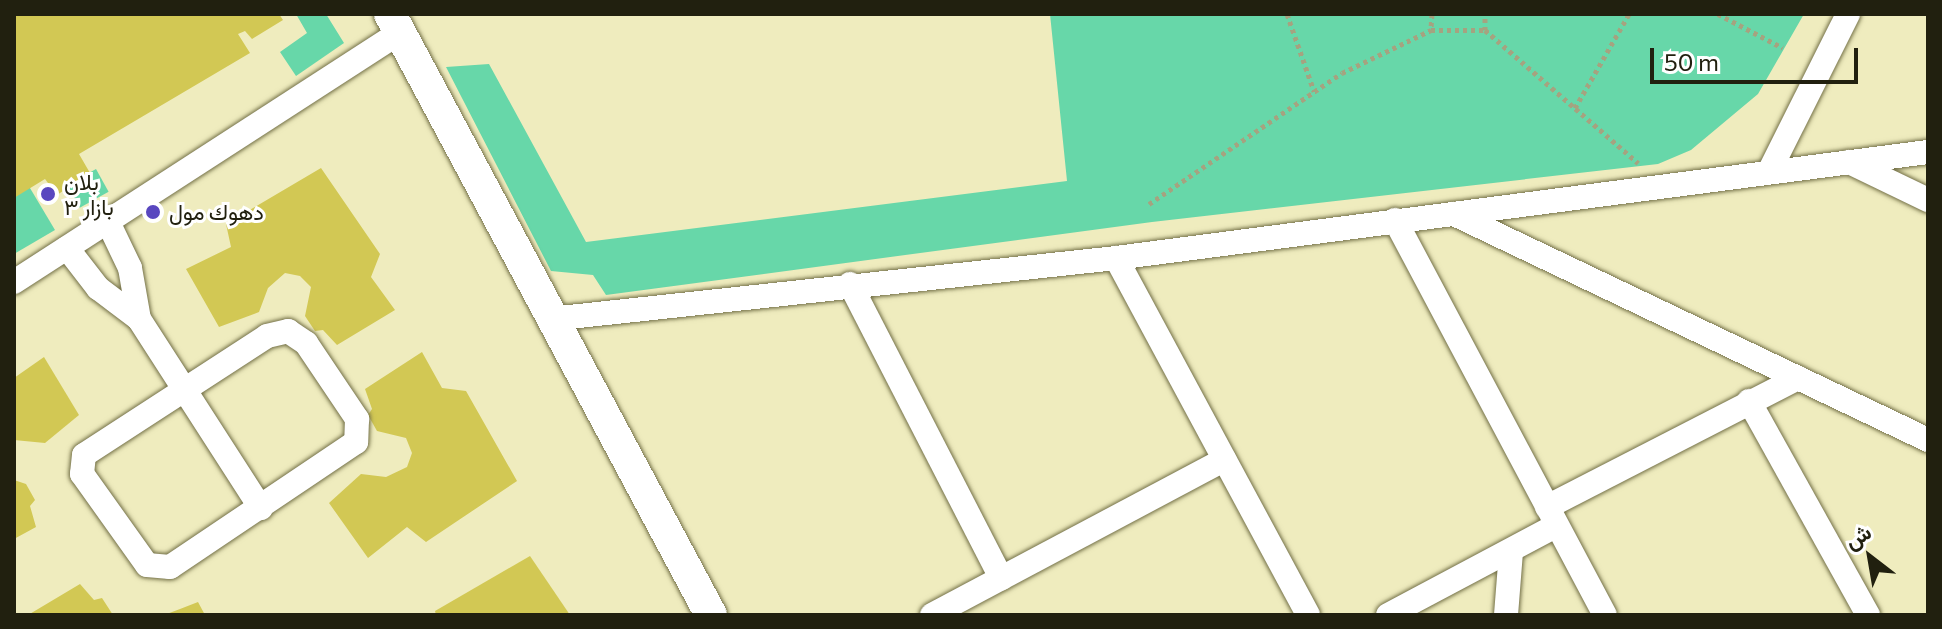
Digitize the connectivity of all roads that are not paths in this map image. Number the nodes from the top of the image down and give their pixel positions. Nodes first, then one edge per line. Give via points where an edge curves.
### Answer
1 (1848, 14) edge
2 (395, 23) edge
3 (1928, 152) edge
4 (1849, 162) junction
5 (1770, 170) junction
6 (1928, 200) edge
7 (1453, 213) junction
8 (1395, 220) junction
9 (108, 222) junction
10 (67, 248) junction
11 (1116, 258) junction
12 (14, 282) edge
13 (850, 284) junction
14 (139, 319) junction
15 (551, 319) junction
16 (1798, 378) junction
17 (185, 389) junction
18 (1749, 401) junction
19 (1928, 440) edge
20 (1224, 460) junction
21 (261, 508) junction
22 (1552, 516) junction
23 (1511, 551) junction
24 (1001, 578) junction
25 (711, 615) edge
26 (932, 615) edge
27 (1308, 615) edge
28 (1388, 615) edge
29 (1506, 615) edge
30 (1605, 615) edge
31 (1868, 615) edge

1 - 5 street
2 - 9 street
2 - 15 street
3 - 4 street
4 - 5 street
4 - 6 street
5 - 7 street
7 - 8 street
7 - 16 street
8 - 11 street
8 - 22 street
9 - 10 street
9 - 14 street via 130,268
10 - 12 street
10 - 14 street via 98,288
11 - 13 street
11 - 20 street
13 - 15 street
13 - 24 street
14 - 17 street
15 - 25 street
16 - 18 street
16 - 19 street
17 - 21 street
17 - 21 street via 274,333 288,331 306,343 357,419 359,435 351,449
17 - 21 street via 88,451 81,461 82,474 141,559 154,569 170,567
18 - 22 street
18 - 31 street
20 - 24 street
20 - 27 street
22 - 23 street
22 - 30 street
23 - 28 street
23 - 29 street
24 - 26 street

